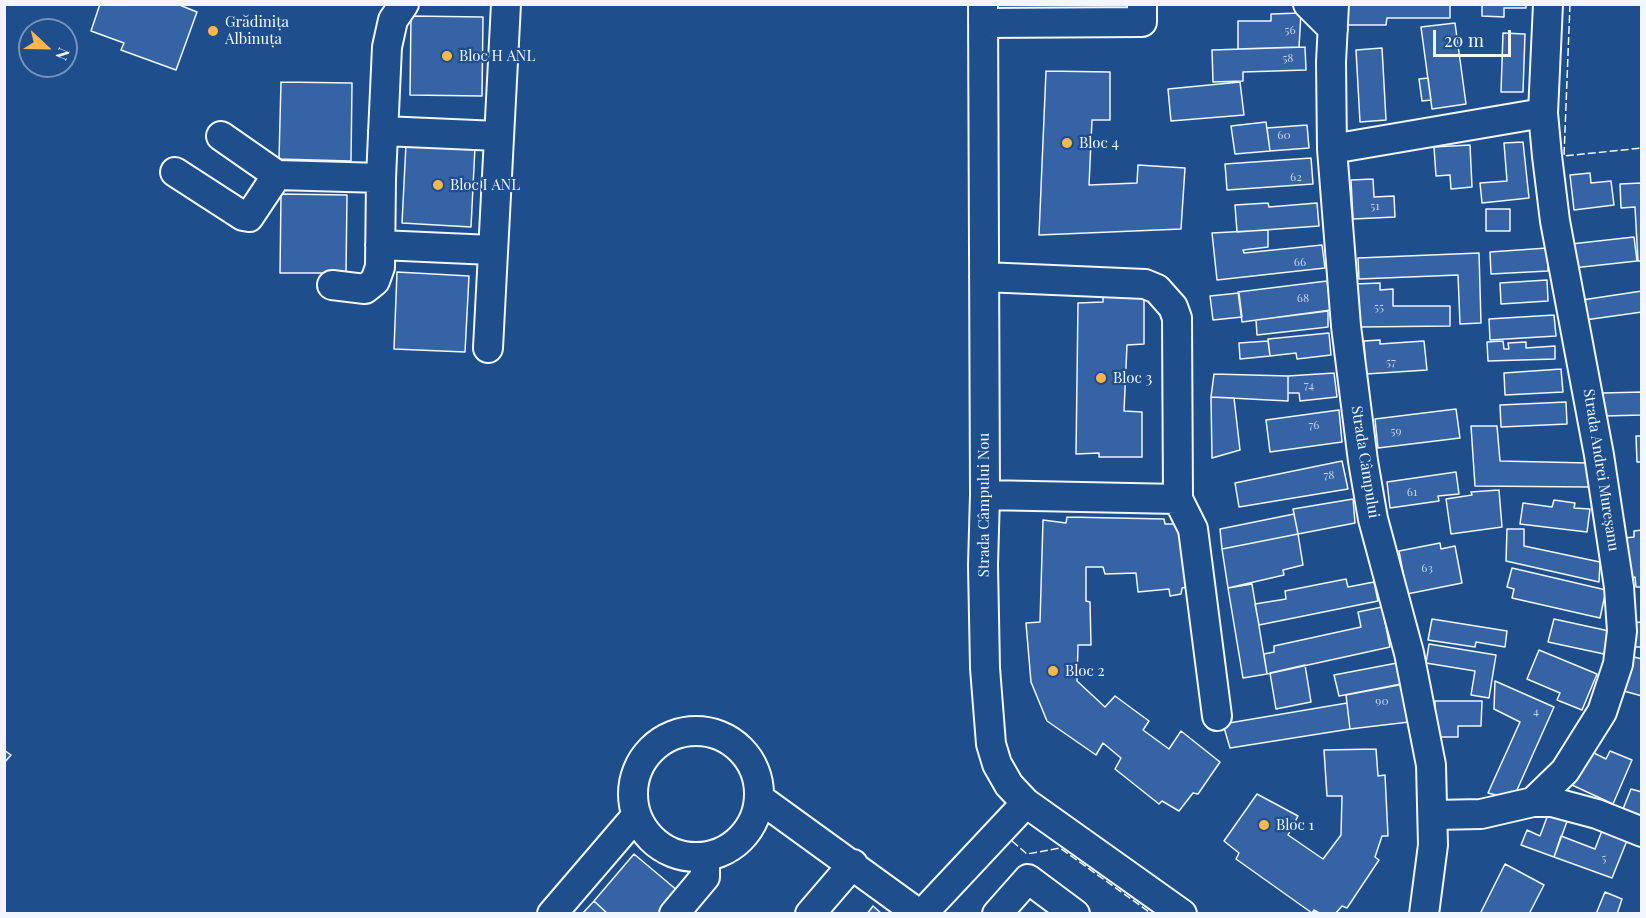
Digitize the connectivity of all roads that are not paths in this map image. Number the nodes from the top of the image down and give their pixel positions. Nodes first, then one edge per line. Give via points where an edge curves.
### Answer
1 (404, 4) edge
2 (506, 4) edge
3 (1142, 4) edge
4 (1308, 4) edge
5 (1548, 4) edge
6 (983, 14) edge
7 (1334, 17) edge
8 (1543, 113) junction
9 (383, 131) junction
10 (221, 136) dead end
11 (498, 136) junction
12 (1332, 148) junction
13 (175, 172) dead end
14 (277, 175) junction
15 (381, 178) junction
16 (380, 245) junction
17 (492, 250) junction
18 (984, 277) junction
19 (332, 285) dead end
20 (488, 348) dead end
21 (986, 495) junction
22 (1178, 499) junction
23 (1217, 716) dead end
24 (759, 798) junction
25 (1533, 802) junction
26 (1026, 803) junction
27 (1434, 814) junction
28 (636, 816) junction
29 (1641, 832) edge
30 (705, 857) junction
31 (853, 864) junction
32 (552, 914) edge
33 (674, 914) edge
34 (810, 914) edge
35 (921, 914) edge
36 (997, 914) edge
37 (1075, 914) edge
38 (1182, 914) edge
39 (1424, 914) edge

1 - 9 street via 393,20 388,40
2 - 11 street
3 - 6 street via 1142,22
4 - 7 street
5 - 8 street, Strada Andrei Mureșanu
6 - 18 street, Strada Câmpului Nou
7 - 12 street, Strada Câmpului
8 - 12 street
8 - 25 street, Strada Andrei Mureșanu via 1555,221 1613,540 1622,631 1618,664 1602,712 1566,771
9 - 11 street
9 - 15 street
10 - 14 street
11 - 17 street
12 - 27 street, Strada Câmpului via 1346,326 1363,460 1373,519 1423,716
13 - 14 street via 249,217
14 - 15 street
15 - 16 street
16 - 17 street
16 - 19 street via 380,267 375,281 365,289
17 - 20 street
18 - 21 street, Strada Câmpului Nou
18 - 22 street via 1145,284 1165,296 1177,318
21 - 22 street
21 - 26 street, Strada Câmpului Nou via 985,668 991,744 997,764
22 - 23 street via 1193,529
24 - 28 street via 757,777 749,759 735,744 717,734 697,730 677,733 659,742 645,756 635,775 632,795
24 - 30 street via 754,819 743,837 725,850
24 - 31 street
25 - 27 street via 1481,814
25 - 29 street via 1571,806
26 - 35 street
26 - 38 street, Strada Câmpului Nou
27 - 39 street, Strada Câmpului
28 - 30 street via 647,835 663,849 683,857
28 - 32 street
30 - 33 street via 705,878
31 - 34 street
31 - 35 street
36 - 37 street via 1028,879

